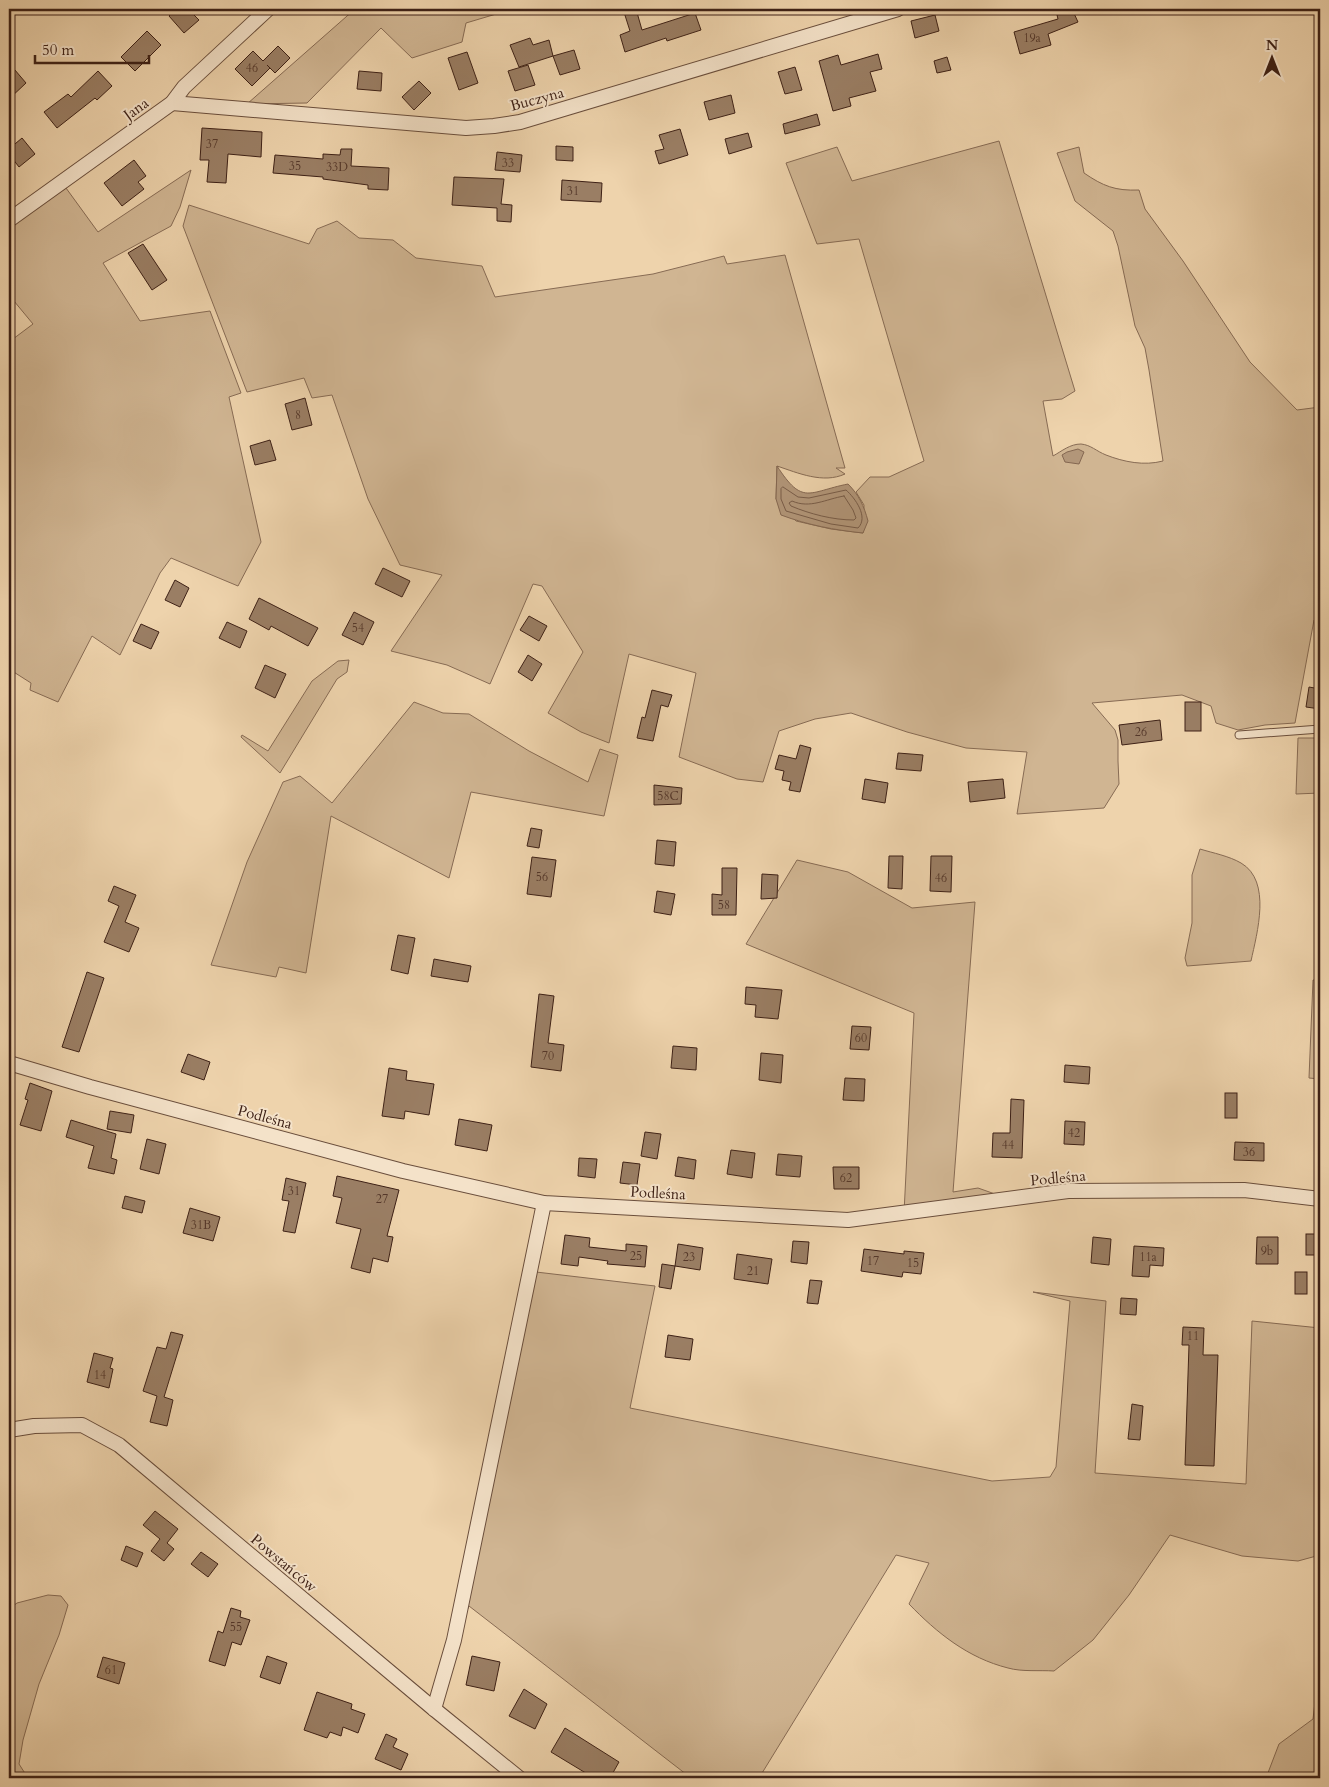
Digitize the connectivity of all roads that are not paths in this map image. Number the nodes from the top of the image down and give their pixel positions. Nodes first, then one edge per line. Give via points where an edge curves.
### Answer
1 (268, 9) edge
2 (898, 9) edge
3 (172, 103) junction
4 (9, 220) edge
5 (1320, 729) edge
6 (1240, 735) dead end
7 (9, 1063) edge
8 (1320, 1199) edge
9 (544, 1202) junction
10 (9, 1430) edge
11 (434, 1709) junction
12 (519, 1778) edge

1 - 3 street, Jana via 184,86
2 - 3 street, Buczyna via 520,122 494,126 466,128
3 - 4 street, Jana
5 - 6 lane
7 - 9 street, Podleśna via 395,1169
8 - 9 street, Podleśna via 1244,1190 1068,1191 848,1220
9 - 11 street via 454,1640
10 - 11 street, Powstańców via 82,1425 119,1445
11 - 12 street, Powstańców

